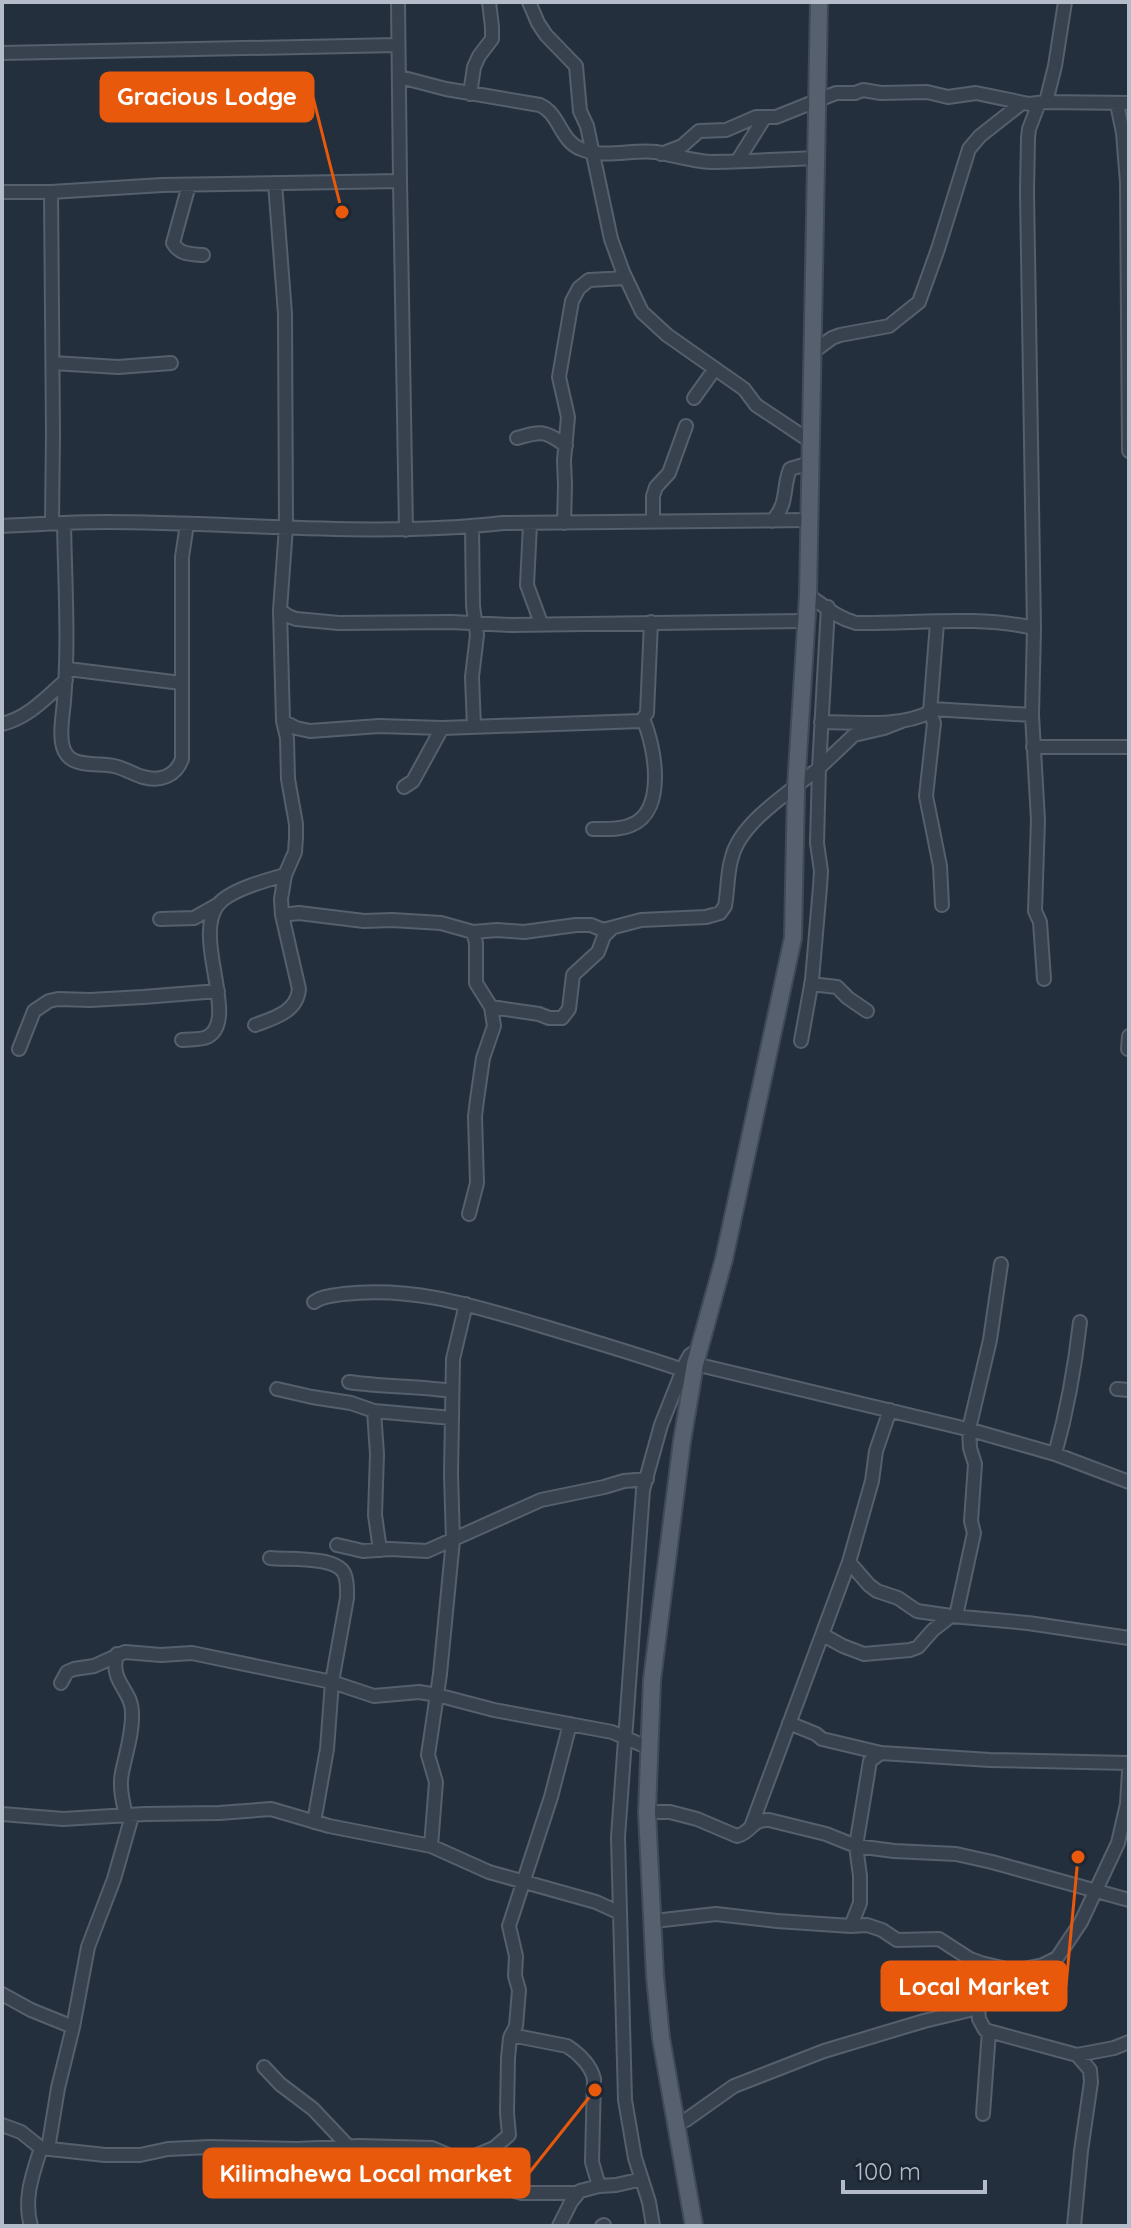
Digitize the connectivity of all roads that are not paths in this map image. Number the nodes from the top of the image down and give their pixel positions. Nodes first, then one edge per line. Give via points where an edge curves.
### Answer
1 (398, 2) edge
2 (489, 2) edge
3 (529, 2) edge
4 (819, 2) edge
5 (1065, 2) edge
6 (398, 45) junction
7 (2, 53) edge
8 (400, 77) junction
9 (470, 94) junction
10 (818, 100) junction
11 (1042, 102) junction
12 (1022, 103) junction
13 (1123, 104) edge
14 (765, 117) junction
15 (591, 152) junction
16 (661, 154) junction
17 (817, 158) junction
18 (738, 160) junction
19 (400, 181) junction
20 (275, 183) junction
21 (189, 185) junction
22 (2, 192) edge
23 (51, 192) junction
24 (203, 255) dead end
25 (626, 278) junction
26 (813, 352) junction
27 (53, 363) junction
28 (171, 363) dead end
29 (714, 370) junction
30 (694, 398) dead end
31 (686, 426) dead end
32 (517, 438) dead end
33 (810, 441) junction
34 (566, 446) junction
35 (1129, 451) edge
36 (810, 463) junction
37 (809, 520) junction
38 (772, 521) junction
39 (653, 522) junction
40 (58, 523) junction
41 (564, 523) junction
42 (187, 524) junction
43 (530, 524) junction
44 (2, 526) edge
45 (286, 527) junction
46 (472, 527) junction
47 (406, 530) junction
48 (808, 595) junction
49 (828, 607) junction
50 (280, 610) junction
51 (805, 621) junction
52 (651, 622) junction
53 (474, 623) junction
54 (541, 623) junction
55 (937, 623) junction
56 (1034, 628) junction
57 (67, 675) junction
58 (181, 683) junction
59 (931, 711) junction
60 (1032, 715) junction
61 (643, 719) junction
62 (283, 721) junction
63 (902, 721) junction
64 (821, 722) junction
65 (2, 724) edge
66 (474, 727) junction
67 (442, 728) junction
68 (1033, 747) junction
69 (1129, 747) edge
70 (819, 768) junction
71 (404, 787) dead end
72 (796, 788) junction
73 (593, 829) dead end
74 (285, 875) junction
75 (217, 905) junction
76 (942, 905) dead end
77 (282, 915) junction
78 (160, 919) dead end
79 (612, 928) junction
80 (473, 932) junction
81 (1044, 979) dead end
82 (811, 984) junction
83 (218, 991) junction
84 (491, 1007) junction
85 (867, 1011) dead end
86 (255, 1025) dead end
87 (182, 1040) dead end
88 (801, 1041) dead end
89 (19, 1049) dead end
90 (469, 1214) dead end
91 (1001, 1264) dead end
92 (314, 1302) dead end
93 (466, 1304) junction
94 (1080, 1322) dead end
95 (693, 1361) junction
96 (349, 1382) dead end
97 (277, 1389) dead end
98 (452, 1391) junction
99 (890, 1410) junction
100 (374, 1411) junction
101 (452, 1418) junction
102 (969, 1429) junction
103 (1055, 1454) junction
104 (647, 1479) junction
105 (1129, 1482) edge
106 (453, 1540) junction
107 (337, 1545) dead end
108 (380, 1550) junction
109 (270, 1558) dead end
110 (849, 1562) junction
111 (953, 1616) junction
112 (823, 1635) junction
113 (1129, 1638) edge
114 (117, 1654) junction
115 (332, 1682) junction
116 (61, 1683) dead end
117 (437, 1695) junction
118 (789, 1723) junction
119 (570, 1724) junction
120 (626, 1737) junction
121 (649, 1748) junction
122 (881, 1753) junction
123 (1129, 1763) edge
124 (1129, 1771) edge
125 (647, 1812) junction
126 (2, 1814) edge
127 (129, 1816) junction
128 (314, 1822) junction
129 (752, 1824) junction
130 (431, 1846) junction
131 (856, 1846) junction
132 (525, 1882) junction
133 (1095, 1892) junction
134 (1129, 1900) edge
135 (620, 1913) junction
136 (654, 1921) junction
137 (851, 1926) junction
138 (1015, 1971) junction
139 (2, 1994) edge
140 (978, 2008) junction
141 (73, 2027) junction
142 (989, 2031) junction
143 (511, 2035) junction
144 (1129, 2042) edge
145 (1077, 2055) junction
146 (264, 2067) dead end
147 (983, 2114) dead end
148 (674, 2124) junction
149 (2, 2125) edge
150 (348, 2146) junction
151 (44, 2148) junction
152 (463, 2161) junction
153 (642, 2179) junction
154 (599, 2186) junction
155 (577, 2193) junction
156 (561, 2225) edge
157 (31, 2226) edge
158 (653, 2226) edge
159 (694, 2226) edge
160 (1074, 2226) edge

1 - 6 street
2 - 9 street via 492,39 474,67
3 - 15 street via 546,35 576,66
4 - 10 main road
5 - 11 street via 1055,66
6 - 7 street
6 - 8 street
8 - 9 street
8 - 19 street
9 - 15 street via 546,108 567,139
10 - 12 street via 863,90 948,97 976,93
10 - 14 street
10 - 17 main road
11 - 12 street
11 - 13 street
11 - 56 street via 1029,129 1027,165
12 - 26 street via 969,149 919,302 889,326 840,335
13 - 35 street
14 - 16 street via 726,130 699,131 682,146
14 - 18 street
15 - 16 street
15 - 25 street via 611,239
16 - 18 street via 710,162
17 - 18 street
17 - 26 main road
19 - 20 street
19 - 47 street
20 - 21 street
20 - 45 street via 285,314
21 - 23 street
21 - 24 street via 173,243 184,253
22 - 23 street
23 - 27 street
25 - 29 street via 642,312
25 - 34 street via 589,280 572,301 559,377 568,417
26 - 33 main road
27 - 28 street
27 - 40 street
29 - 30 street
29 - 33 street
31 - 39 street via 669,473 656,487
32 - 34 street via 542,432
33 - 36 main road
34 - 41 street
36 - 37 main road
36 - 38 street via 788,473 783,507
37 - 38 street
37 - 48 main road
38 - 39 street
39 - 41 street
40 - 42 street
40 - 44 street
40 - 57 street
41 - 43 street
42 - 45 street
42 - 58 street
43 - 46 street
43 - 54 street via 527,585
45 - 47 street
45 - 50 street
46 - 47 street
46 - 53 street
48 - 49 street
48 - 51 main road
49 - 55 street via 839,618 856,623
49 - 64 street
50 - 53 street via 296,619 339,623
50 - 62 street
51 - 52 street
51 - 72 main road
52 - 54 street
52 - 61 street
53 - 54 street
53 - 66 street
55 - 56 street
55 - 59 street
56 - 60 street
57 - 58 street
57 - 58 street via 63,738 69,758 156,779 171,775 182,759
57 - 65 street via 33,709
59 - 60 street
59 - 63 street
59 - 76 street via 926,796
60 - 68 street
61 - 66 street
61 - 73 street via 655,774 651,802 630,826
62 - 67 street via 310,731
62 - 74 street via 296,824 295,852
63 - 64 street
63 - 70 street via 854,735
64 - 70 street
66 - 67 street
67 - 71 street via 413,781
68 - 69 street
68 - 81 street via 1038,820 1035,911
70 - 72 street
70 - 82 street via 821,879
72 - 79 street via 761,813 735,849 720,913
72 - 95 main road via 793,938 724,1259
74 - 75 street
74 - 77 street
75 - 78 street via 194,918
75 - 83 street via 209,929
77 - 80 street via 441,923
77 - 86 street via 298,995 293,1006
79 - 80 street via 576,925
79 - 84 street via 598,952 573,975 569,1009 562,1018
80 - 84 street via 476,983
82 - 85 street via 837,987
82 - 88 street
83 - 87 street via 216,1029 206,1037
83 - 89 street via 49,1001 34,1011
84 - 90 street via 494,1026 483,1058 475,1116 477,1183
91 - 102 street
92 - 93 street via 326,1296 385,1292
93 - 95 street
93 - 98 street via 453,1359
94 - 103 street via 1075,1372
95 - 99 street
95 - 104 street via 661,1425
95 - 121 main road via 652,1680
96 - 98 street
97 - 100 street
98 - 101 street
99 - 102 street
99 - 110 street
100 - 101 street
100 - 108 street
101 - 106 street
102 - 103 street
102 - 111 street via 975,1464 974,1533
103 - 105 street
104 - 106 street via 541,1500
104 - 120 street
106 - 108 street via 427,1551
106 - 117 street
107 - 108 street
109 - 115 street via 323,1561 345,1574 347,1598
110 - 111 street via 877,1591 917,1611
110 - 112 street
111 - 112 street via 910,1650 864,1654
111 - 113 street
112 - 118 street
114 - 115 street via 192,1653
114 - 116 street via 67,1672
114 - 127 street via 117,1675 133,1714 121,1774
115 - 117 street via 374,1696
115 - 128 street
117 - 119 street
117 - 130 street via 428,1755 436,1782
118 - 122 street via 822,1739
118 - 129 street
119 - 120 street
119 - 132 street
120 - 121 street
120 - 135 street via 618,1837
121 - 125 main road
122 - 123 street
122 - 131 street via 870,1761
124 - 133 street via 1118,1843
125 - 129 street via 697,1819 737,1836
125 - 136 main road
126 - 127 street via 63,1819
127 - 128 street via 271,1809
127 - 141 street via 114,1879 88,1947
128 - 130 street
129 - 131 street via 769,1820
130 - 132 street
131 - 133 street via 956,1854
131 - 137 street via 860,1903
132 - 135 street
132 - 143 street via 509,1926 519,1990
133 - 134 street
133 - 138 street via 1057,1958
135 - 153 street via 625,2100
136 - 137 street via 716,1914
136 - 148 main road via 661,2038
137 - 138 street via 867,1925 903,1941 939,1939 970,1959
138 - 140 street via 998,1982
139 - 141 street
140 - 142 street via 983,2028
140 - 148 street via 824,2051 734,2086
141 - 151 street
142 - 145 street
142 - 147 street
143 - 152 street via 509,2135
143 - 154 street via 567,2046 591,2070 592,2162
144 - 145 street
145 - 160 street via 1090,2070 1091,2082
146 - 150 street
148 - 159 main road
149 - 151 street
150 - 151 street via 197,2147 122,2156
150 - 152 street via 432,2148
151 - 157 street via 28,2197
152 - 155 street via 511,2190
153 - 154 street
153 - 158 street
154 - 155 street
155 - 156 street

